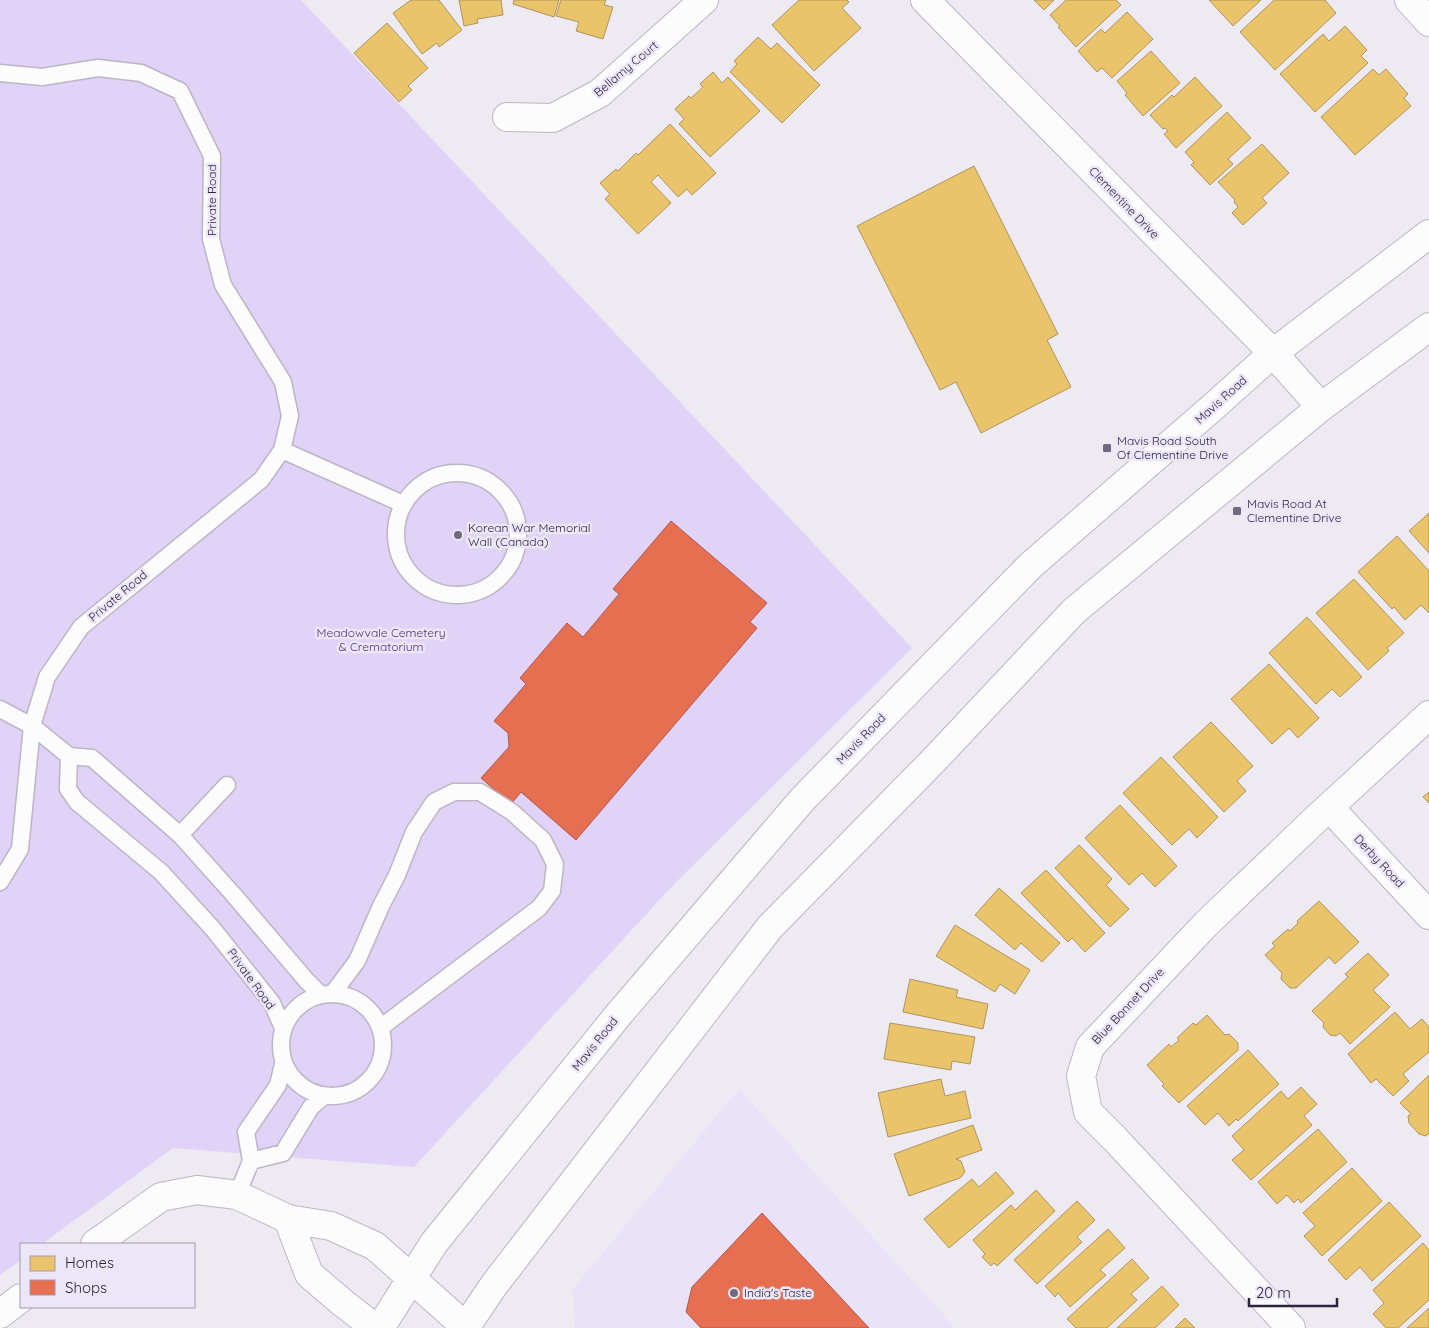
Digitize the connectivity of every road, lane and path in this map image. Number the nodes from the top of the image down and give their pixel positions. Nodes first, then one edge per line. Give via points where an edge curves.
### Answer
1 (704, 0) edge
2 (925, 0) edge
3 (1409, 0) edge
4 (1429, 22) edge
5 (0, 73) edge
6 (507, 117) dead end
7 (1429, 234) edge
8 (1429, 327) edge
9 (1273, 353) junction
10 (1321, 407) junction
11 (282, 450) junction
12 (403, 504) junction
13 (0, 709) edge
14 (1429, 715) edge
15 (32, 726) junction
16 (70, 756) junction
17 (227, 785) dead end
18 (1329, 807) junction
19 (180, 836) junction
20 (0, 882) edge
21 (1429, 915) edge
22 (327, 994) junction
23 (283, 1028) junction
24 (380, 1028) junction
25 (283, 1064) junction
26 (323, 1097) junction
27 (250, 1160) junction
28 (237, 1195) junction
29 (288, 1219) junction
30 (96, 1243) edge
31 (411, 1279) junction
32 (20, 1299) edge
33 (0, 1314) edge
34 (375, 1328) edge
35 (380, 1328) edge
36 (466, 1328) edge
37 (1291, 1328) edge

1 - 6 main road, Bellamy Court via 600,93 552,118
2 - 9 main road, Clementine Drive
3 - 4 main road
5 - 11 lane, Private Road via 42,77 98,68 141,73 180,90 212,156 211,239 223,285 284,382 290,416
7 - 9 main road, Mavis Road
8 - 10 main road
9 - 10 main road, Clementine Drive
9 - 31 main road, Mavis Road via 1030,566 802,800 619,1014 434,1243
10 - 36 main road via 1074,611 770,927 494,1285
11 - 12 lane
11 - 15 lane, Private Road via 261,480 81,627 48,677
12 - 12 lane via 396,522 398,551 412,576 427,588 445,595 464,596 483,590 499,579 511,564 517,546 518,526 513,507 502,491 487,480 469,473 449,472 414,488
13 - 15 lane
14 - 18 main road, Blue Bonnet Drive
15 - 16 lane
15 - 20 lane, Private Road via 20,849
16 - 19 lane via 92,758
16 - 23 lane, Private Road via 68,789 77,802 161,872 213,929 272,1004
17 - 19 lane
18 - 21 main road, Derby Road
18 - 37 main road, Blue Bonnet Drive via 1206,924 1111,1023 1090,1047 1081,1076 1088,1112
19 - 22 lane via 306,980
22 - 23 lane via 315,996 300,1005
22 - 24 lane via 351,996 366,1006 378,1020
22 - 24 lane via 357,961 414,832 434,802 454,792 480,792 512,812 543,840 555,864 552,891 540,908
23 - 25 lane via 280,1046
24 - 26 lane via 383,1055 376,1073 359,1090 342,1096
25 - 26 lane via 306,1090
25 - 27 lane via 278,1085 246,1132
26 - 27 lane via 311,1107 283,1153
27 - 28 lane
28 - 29 main road
28 - 30 main road via 197,1190 161,1197
29 - 31 main road via 332,1226 375,1246
29 - 34 main road via 309,1274
31 - 35 main road, Mavis Road
31 - 36 main road
32 - 33 main road

